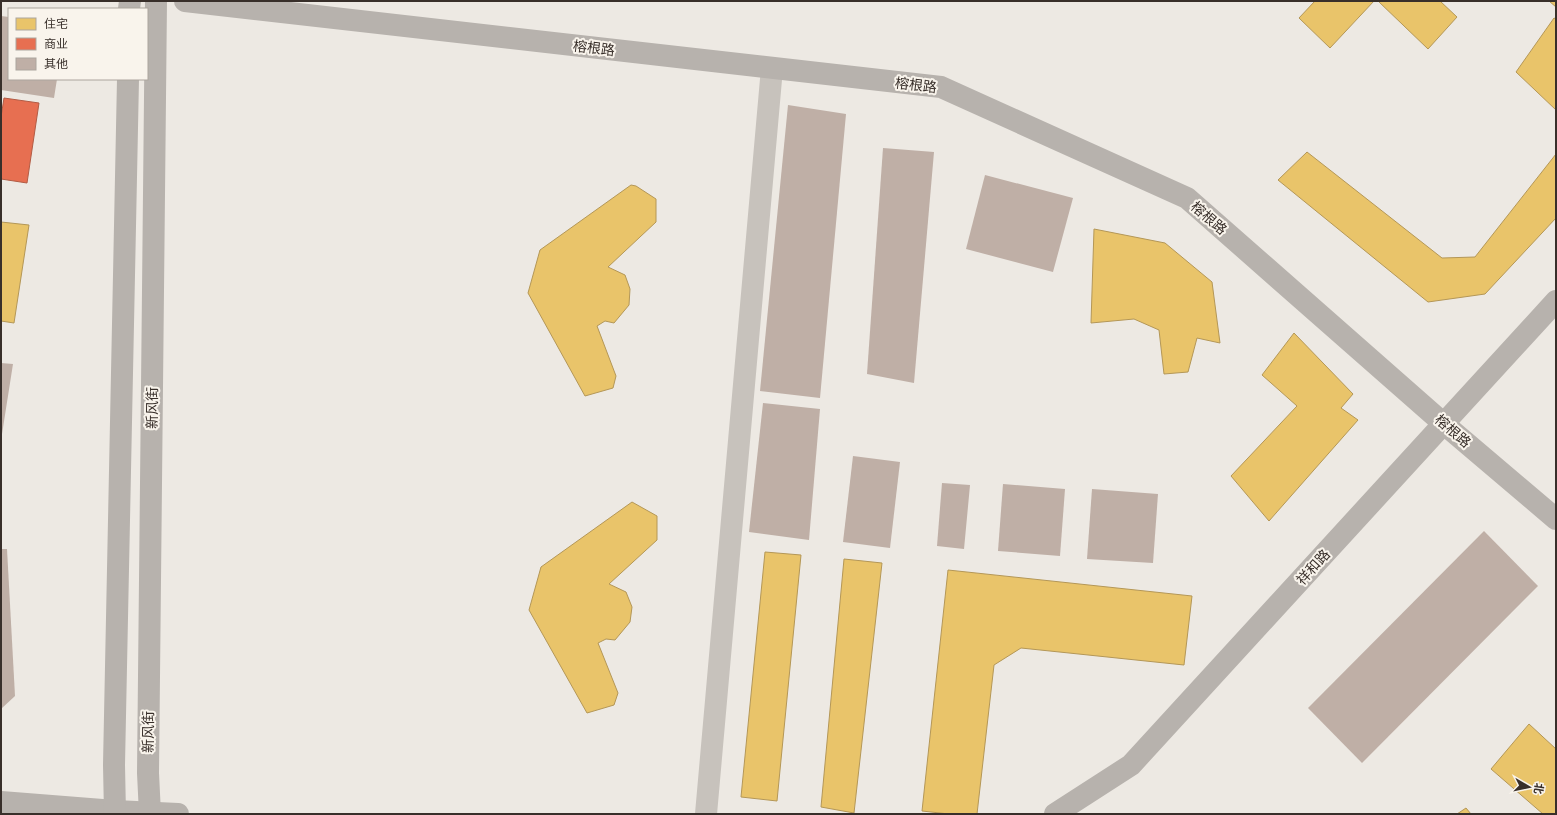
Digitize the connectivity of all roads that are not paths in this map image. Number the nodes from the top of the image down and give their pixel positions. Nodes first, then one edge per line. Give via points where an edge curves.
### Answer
1 (156, 1) edge
2 (185, 1) edge
3 (772, 68) junction
4 (128, 80) edge
5 (1556, 301) edge
6 (1444, 424) junction
7 (1556, 519) edge
8 (1, 802) edge
9 (115, 812) edge
10 (150, 813) edge
11 (178, 814) edge
12 (706, 814) edge
13 (1055, 814) edge

1 - 10 street, 新风街 via 148,773
2 - 3 street, 榕根路
3 - 6 street, 榕根路 via 941,87 1187,198
3 - 12 street
4 - 9 street
5 - 6 street, 祥和路
6 - 7 street, 榕根路
6 - 13 street, 祥和路 via 1131,765
8 - 9 street
9 - 10 street
10 - 11 street

